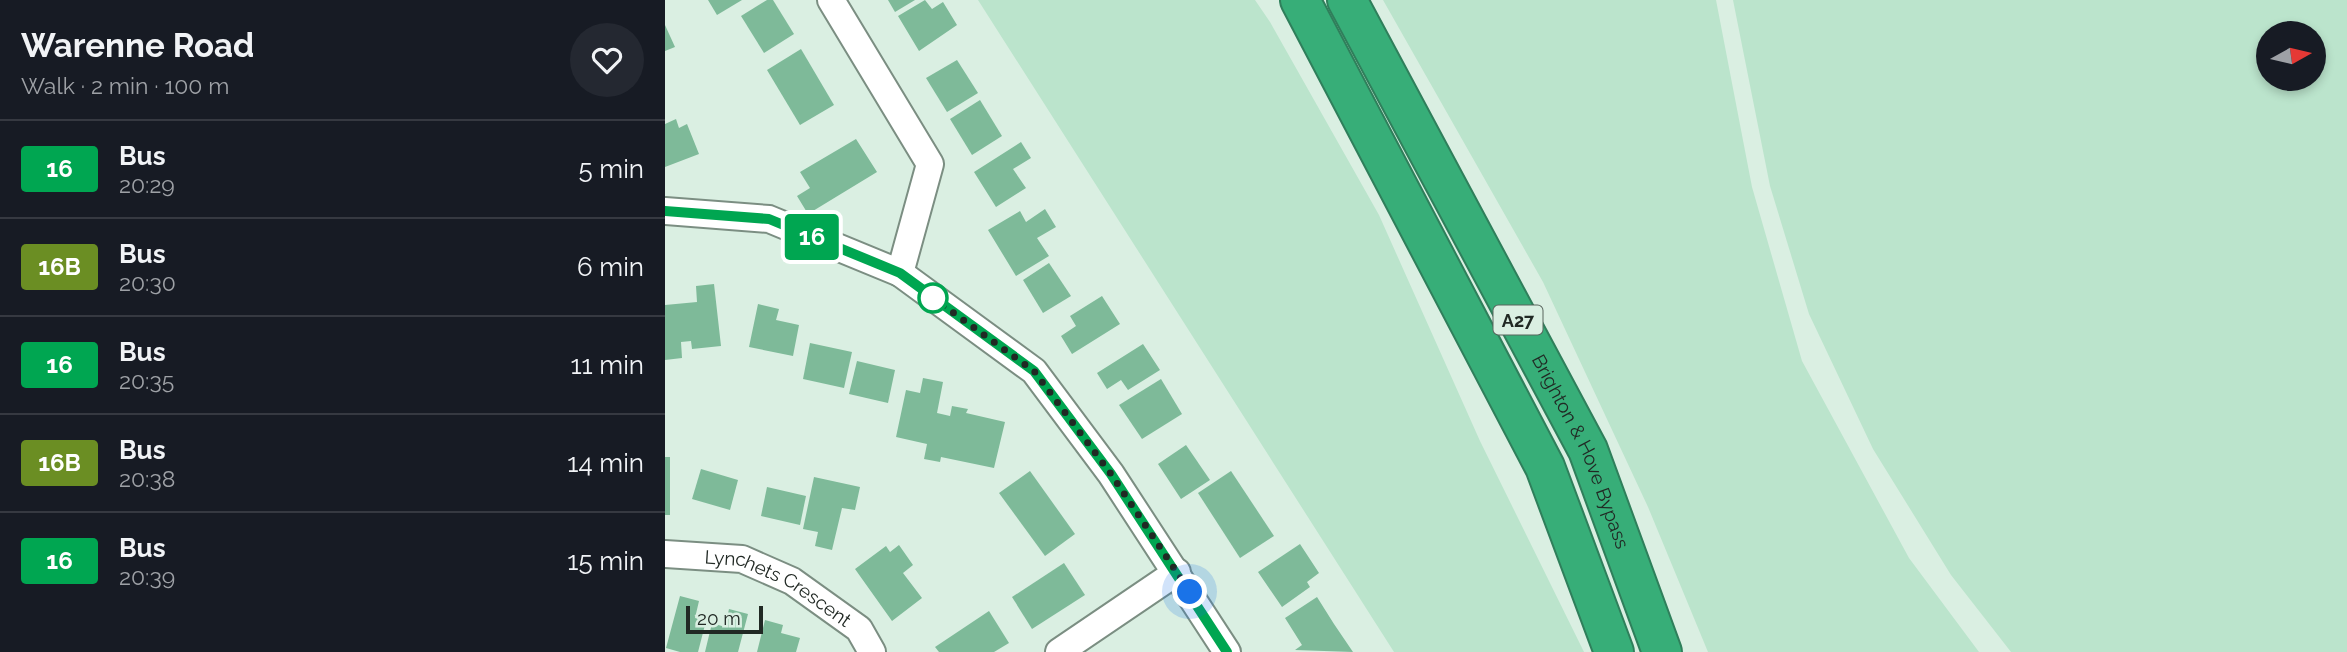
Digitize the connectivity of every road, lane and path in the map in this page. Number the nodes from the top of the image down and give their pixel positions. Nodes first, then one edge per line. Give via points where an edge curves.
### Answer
1 (831, 0) edge
2 (1300, 0) edge
3 (1346, 0) edge
4 (665, 211) edge
5 (900, 273) junction
6 (665, 554) edge
7 (1177, 572) junction
8 (872, 652) edge
9 (1059, 652) edge
10 (1227, 652) edge
11 (1614, 652) edge
12 (1662, 652) edge

1 - 5 street via 930,164
2 - 11 highway, Brighton & Hove Bypass / A27 via 1545,467
3 - 12 highway, Brighton & Hove Bypass / A27 via 1588,450
4 - 5 street via 769,219
5 - 7 street via 1034,371
6 - 8 street, Lynchets Crescent via 742,559 792,581 859,629
7 - 9 street
7 - 10 street

